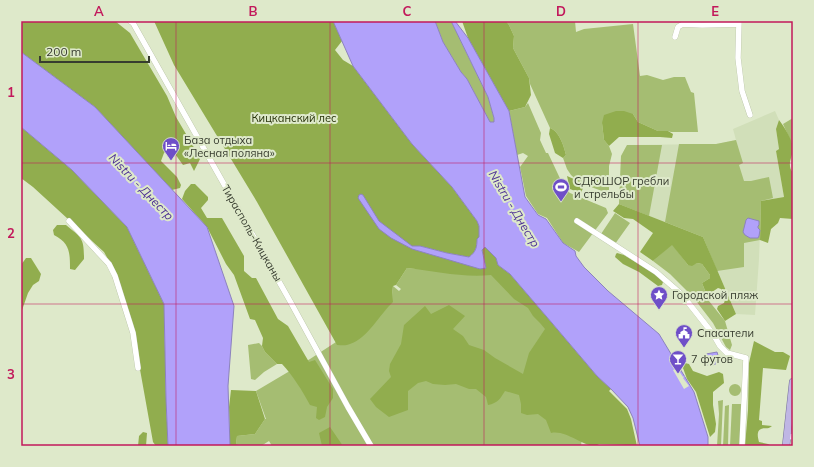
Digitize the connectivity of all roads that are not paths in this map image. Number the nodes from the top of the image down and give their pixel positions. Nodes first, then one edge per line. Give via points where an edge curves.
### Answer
1 (130, 21) edge
2 (739, 22) edge
3 (675, 37) dead end
4 (750, 115) dead end
5 (69, 221) dead end
6 (577, 221) dead end
7 (138, 368) dead end
8 (793, 382) edge
9 (790, 437) edge
10 (371, 446) edge
11 (742, 446) edge
12 (786, 446) edge

1 - 10 street, Тирасполь-Кицканы
2 - 3 street via 683,24 678,27
2 - 4 street via 738,58 742,91
5 - 7 street via 109,264 133,334
6 - 11 street via 656,272 680,293 727,353 746,358
8 - 9 main road
9 - 12 main road

